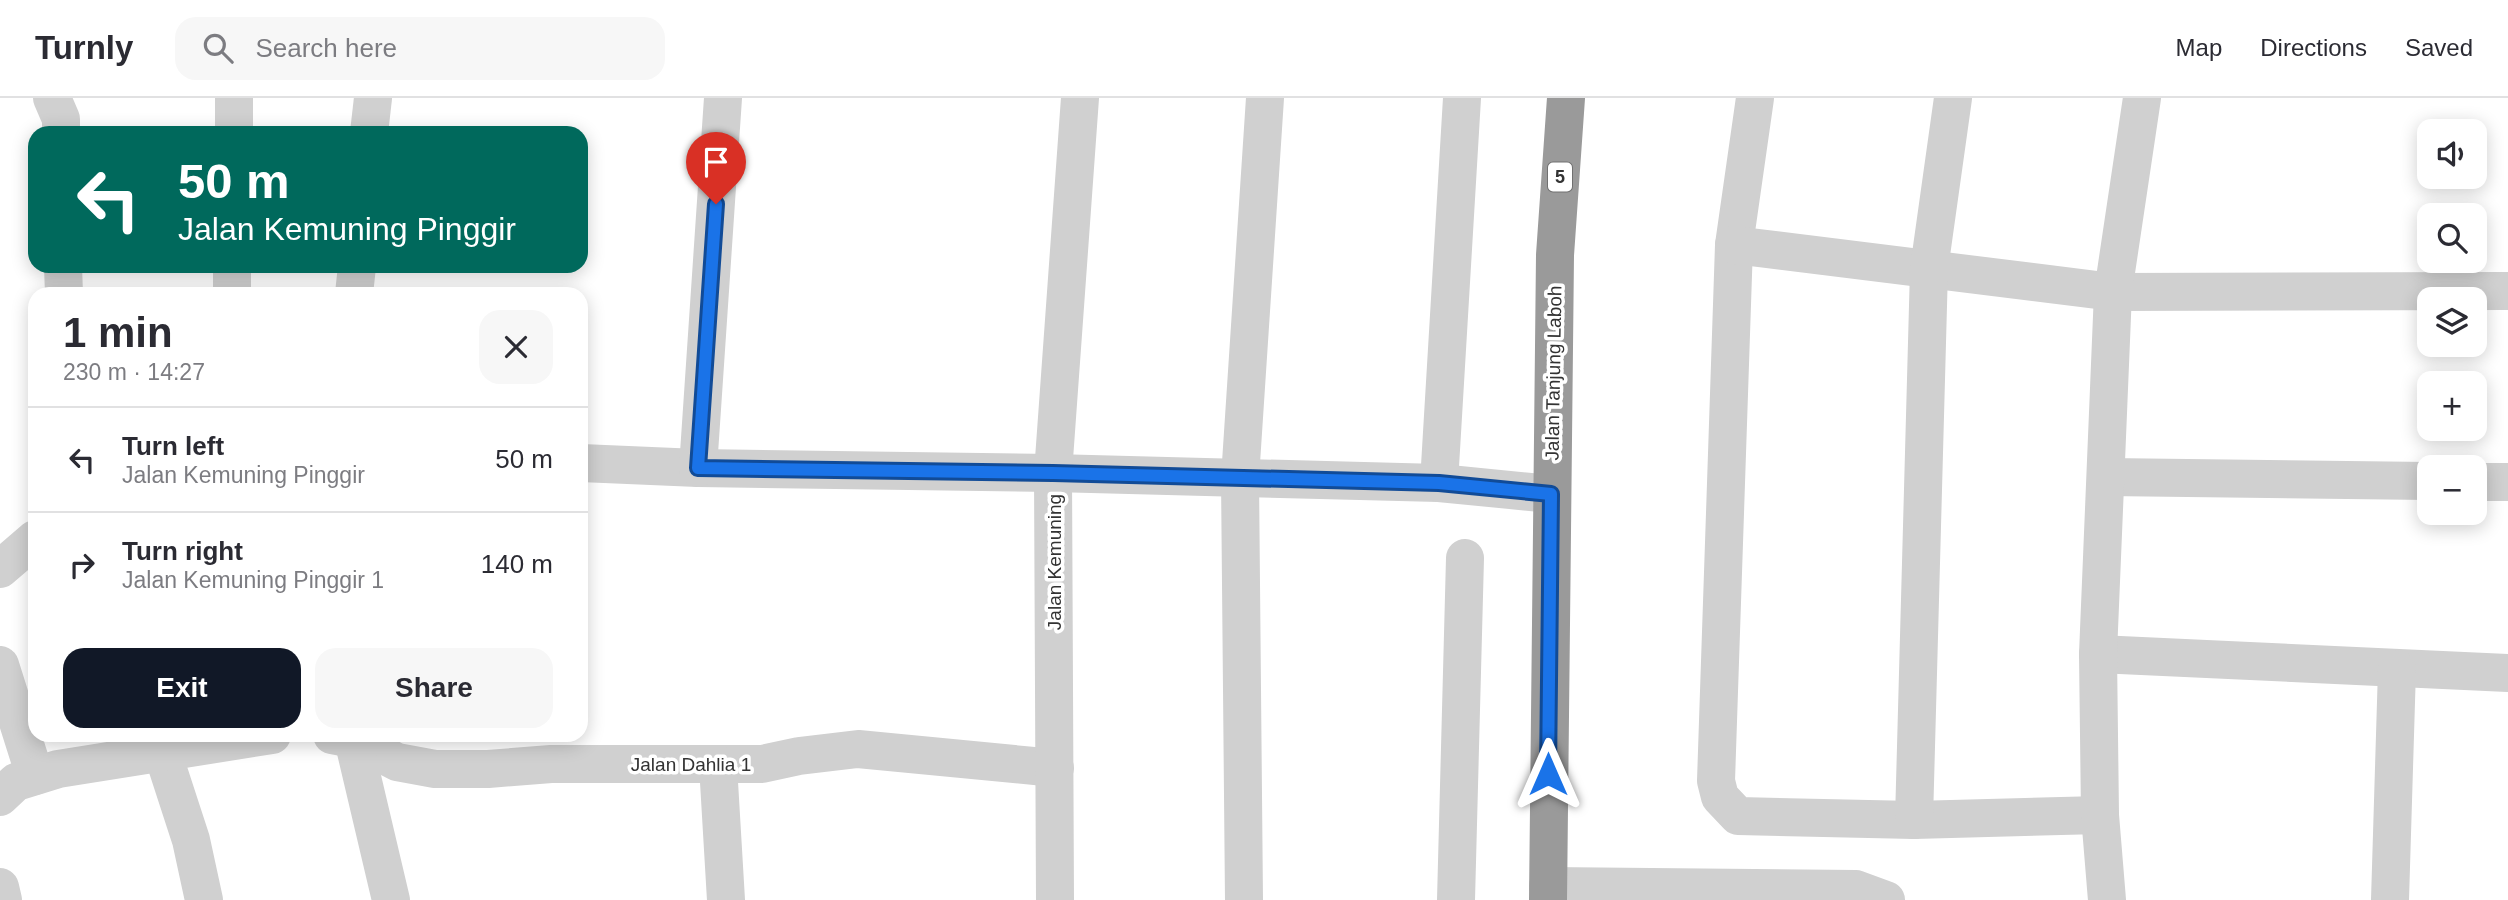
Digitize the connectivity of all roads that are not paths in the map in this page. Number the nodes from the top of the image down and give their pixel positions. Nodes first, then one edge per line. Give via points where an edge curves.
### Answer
1 (52, 98) edge
2 (234, 98) edge
3 (373, 98) edge
4 (723, 98) edge
5 (1080, 98) edge
6 (1265, 98) edge
7 (1462, 98) edge
8 (1566, 98) edge
9 (1755, 98) edge
10 (1954, 98) edge
11 (2142, 98) edge
12 (61, 126) edge
13 (234, 126) edge
14 (370, 126) edge
15 (1734, 246) junction
16 (1929, 269) junction
17 (2508, 291) edge
18 (2113, 292) junction
19 (588, 463) edge
20 (698, 468) junction
21 (1053, 473) junction
22 (2107, 477) junction
23 (1240, 478) junction
24 (2417, 481) edge
25 (2487, 482) edge
26 (2508, 482) edge
27 (1439, 483) junction
28 (1551, 494) junction
29 (1465, 558) dead end
30 (2098, 654) junction
31 (0, 665) edge
32 (2397, 669) junction
33 (2508, 673) edge
34 (224, 742) edge
35 (344, 742) edge
36 (353, 742) edge
37 (162, 751) junction
38 (718, 765) junction
39 (1055, 768) junction
40 (35, 776) junction
41 (0, 797) edge
42 (2100, 815) junction
43 (1914, 820) junction
44 (0, 887) edge
45 (1548, 893) edge
46 (1760, 894) edge
47 (3, 900) edge
48 (204, 900) edge
49 (391, 900) edge
50 (726, 900) edge
51 (1055, 900) edge
52 (1244, 900) edge
53 (1456, 900) edge
54 (1886, 900) edge
55 (2107, 900) edge
56 (2390, 900) edge

1 - 12 street
2 - 13 street
3 - 14 street
4 - 20 street
5 - 21 street, Jalan Kemuning
6 - 23 street
7 - 27 street
8 - 28 highway, Jalan Tanjung Laboh / 5 via 1555,255
9 - 15 street
10 - 16 street
11 - 18 street
15 - 16 street
15 - 43 street via 1716,781 1720,797 1738,816
16 - 18 street
16 - 43 street
17 - 18 street
18 - 22 street
19 - 20 street
20 - 21 street
21 - 23 street
21 - 39 street, Jalan Kemuning
22 - 24 street
22 - 30 street
23 - 27 street
23 - 52 street
25 - 26 street
27 - 28 street
28 - 45 highway, Jalan Tanjung Laboh / 5
29 - 53 street
30 - 32 street
30 - 42 street
31 - 40 street
32 - 33 street
32 - 56 street
34 - 37 street
35 - 49 street
36 - 38 street, Jalan Dahlia 1 via 397,762 435,769
37 - 40 street
37 - 48 street
38 - 39 street, Jalan Dahlia 1 via 762,764 858,749
38 - 50 street
39 - 51 street, Jalan Kemuning
40 - 41 street via 16,782
42 - 43 street
42 - 55 street
44 - 47 street
45 - 46 street
46 - 54 street via 1856,889

